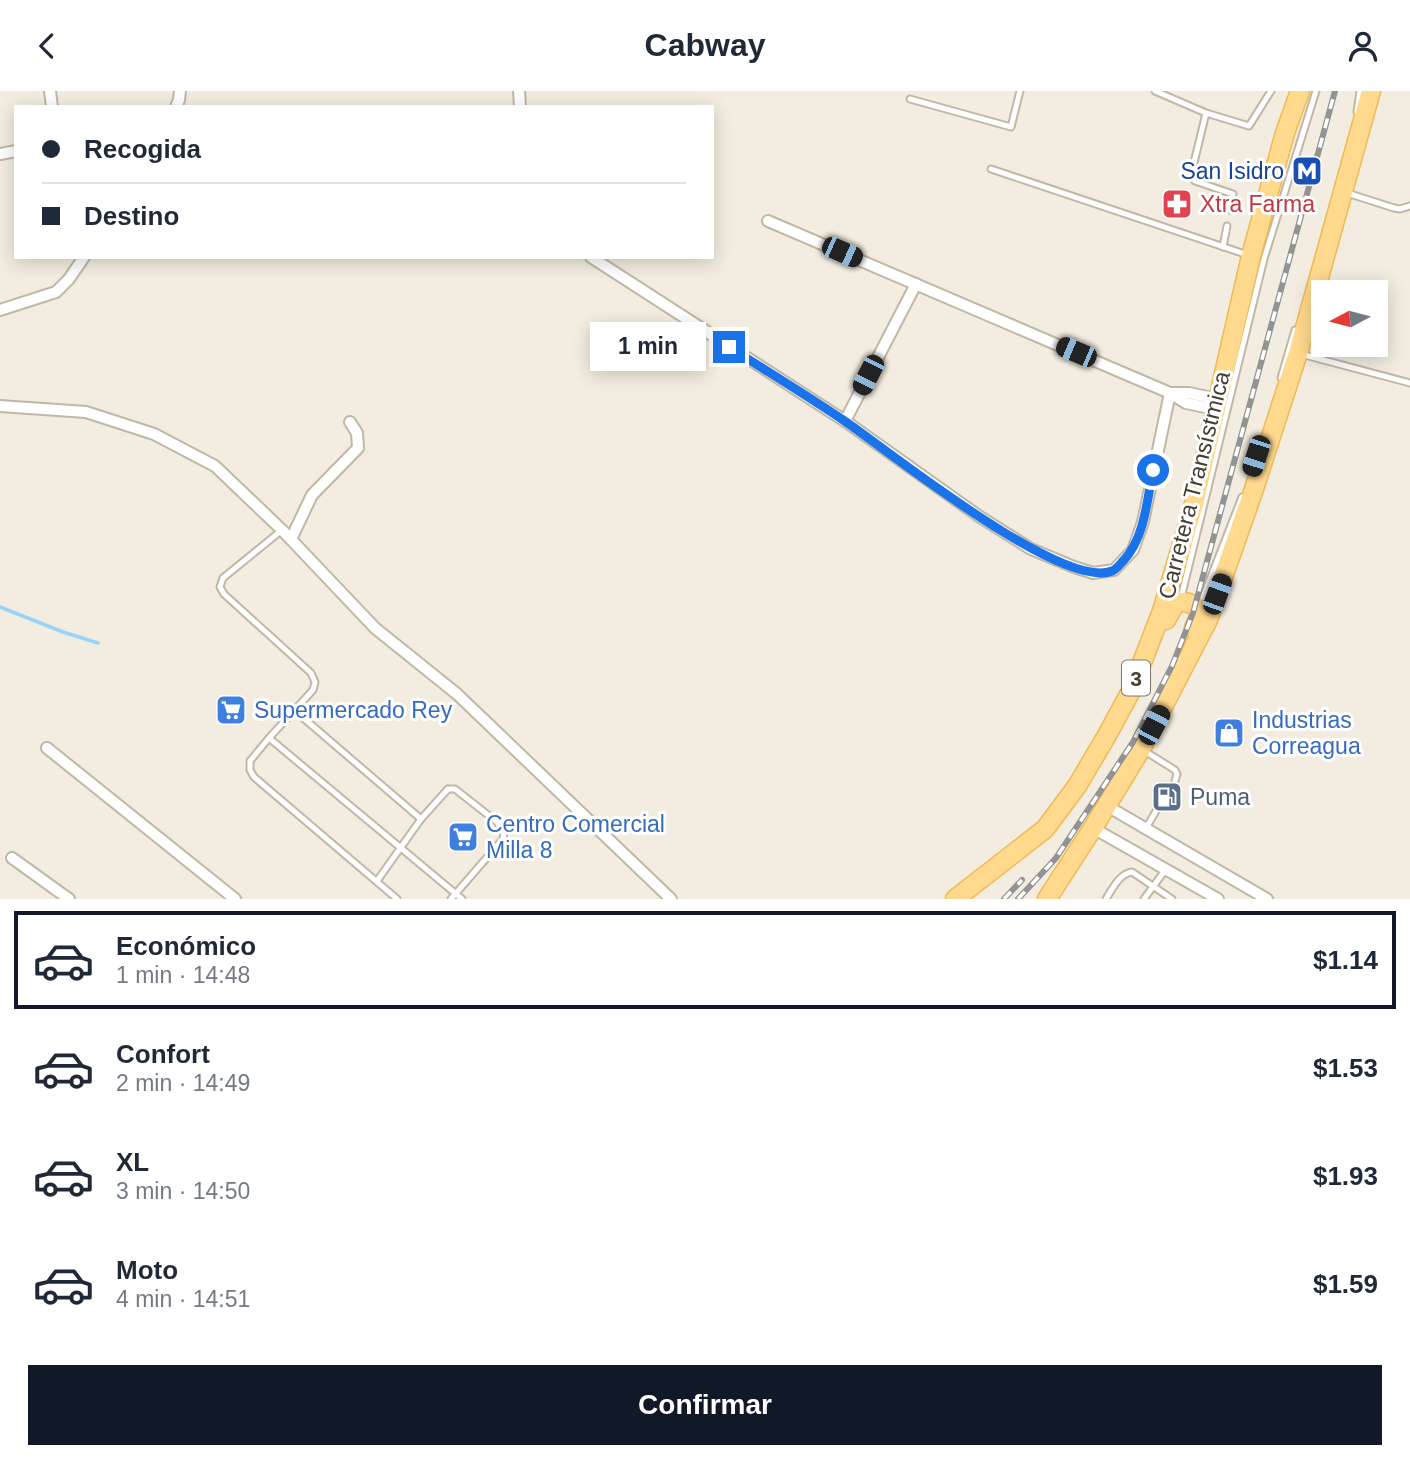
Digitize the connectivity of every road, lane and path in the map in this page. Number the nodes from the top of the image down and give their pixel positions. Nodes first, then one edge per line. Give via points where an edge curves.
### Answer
1 (1020, 91) edge
2 (1155, 91) edge
3 (1271, 91) edge
4 (1302, 91) edge
5 (1360, 91) edge
6 (1371, 91) edge
7 (910, 99) dead end
8 (1206, 113) junction
9 (1356, 117) dead end
10 (1346, 153) dead end
11 (991, 169) dead end
12 (1344, 192) junction
13 (1410, 206) edge
14 (1230, 210) dead end
15 (768, 221) dead end
16 (1227, 226) dead end
17 (1223, 247) junction
18 (1251, 256) junction
19 (83, 259) edge
20 (594, 259) edge
21 (1313, 273) dead end
22 (916, 284) junction
23 (0, 310) edge
24 (1297, 324) dead end
25 (1298, 353) junction
26 (1410, 383) edge
27 (1278, 389) dead end
28 (1170, 393) junction
29 (1216, 404) junction
30 (0, 406) edge
31 (845, 421) junction
32 (350, 422) dead end
33 (1246, 487) dead end
34 (282, 530) junction
35 (290, 539) junction
36 (1180, 601) junction
37 (1199, 607) junction
38 (1131, 691) junction
39 (294, 710) junction
40 (269, 738) junction
41 (47, 748) dead end
42 (1141, 749) junction
43 (1175, 781) dead end
44 (1107, 806) junction
45 (1156, 811) dead end
46 (421, 819) junction
47 (1093, 828) junction
48 (1146, 828) junction
49 (402, 847) junction
50 (12, 858) dead end
51 (1166, 869) junction
52 (981, 879) junction
53 (377, 881) junction
54 (1153, 886) junction
55 (453, 896) edge
56 (69, 899) edge
57 (234, 899) edge
58 (397, 899) edge
59 (462, 899) edge
60 (671, 899) edge
61 (955, 899) edge
62 (966, 899) edge
63 (1047, 899) edge
64 (1106, 899) edge
65 (1144, 899) edge
66 (1172, 899) edge
67 (1218, 899) edge
68 (1267, 899) edge

1 - 7 lane via 1010,127
2 - 8 lane
3 - 8 lane via 1249,126
4 - 18 main road, Carretera Transístmica / 3 via 1285,133
4 - 36 lane
5 - 9 lane
6 - 12 main road, Carretera Transístmica / 3
8 - 14 lane via 1192,177 1233,194
10 - 21 lane
11 - 17 lane
12 - 13 lane via 1394,208
12 - 25 main road, Carretera Transístmica / 3
15 - 22 street
16 - 17 lane
17 - 18 lane
18 - 29 main road, Carretera Transístmica / 3
19 - 23 street via 55,292
20 - 31 street
22 - 28 street
22 - 31 street
24 - 27 lane
25 - 26 lane
25 - 42 main road, Carretera Transístmica / 3 via 1208,620
28 - 29 street via 1189,393
28 - 31 street via 1133,550 1114,570 1102,573 1074,568 1031,549
29 - 38 main road, Carretera Transístmica / 3 via 1191,516
30 - 34 street via 86,412 154,434 215,466
32 - 35 street via 358,448 312,495
33 - 37 lane
34 - 35 street
34 - 39 lane via 223,578 220,587 312,673 313,690
35 - 60 street via 375,628 457,694
36 - 37 main road
36 - 38 main road via 1173,606
37 - 44 main road via 1199,617
38 - 52 main road, Carretera Transístmica / 3 via 1077,786 1045,829
39 - 40 lane
39 - 46 lane
40 - 49 lane
40 - 53 lane via 250,761 254,777
41 - 57 street
42 - 43 lane via 1175,770
42 - 44 main road, Carretera Transístmica / 3
44 - 47 main road, Carretera Transístmica / 3
44 - 48 street
45 - 48 lane
46 - 49 lane
46 - 55 lane via 448,789 455,789 504,831 503,839
47 - 51 street
47 - 63 main road, Carretera Transístmica / 3
48 - 68 street
49 - 53 lane
49 - 55 lane
50 - 56 street
51 - 54 lane
51 - 67 street
52 - 61 main road, Carretera Transístmica / 3
52 - 62 main road
53 - 58 lane
54 - 64 lane via 1128,872
54 - 65 lane
54 - 66 lane
55 - 59 lane

